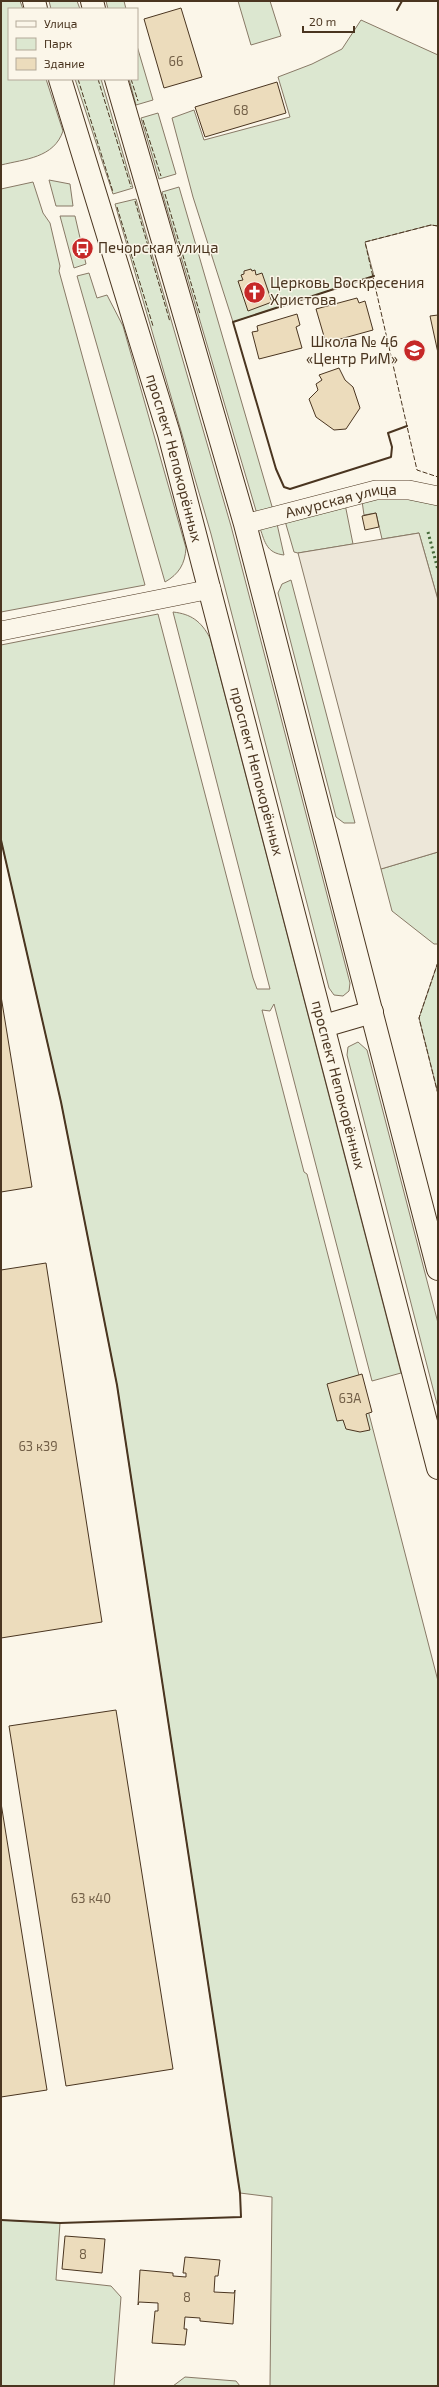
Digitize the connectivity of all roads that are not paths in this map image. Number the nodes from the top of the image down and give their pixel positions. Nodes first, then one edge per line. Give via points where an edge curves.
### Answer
1 (60, 80) edge
2 (116, 80) edge
3 (438, 496) edge
4 (245, 524) junction
5 (211, 588) junction
6 (1, 631) edge
7 (372, 1012) junction
8 (324, 1026) junction
9 (438, 1270) edge
10 (438, 1468) edge

1 - 5 main road, проспект Непокорённых via 170,434
2 - 4 main road
3 - 4 street, Амурская улица via 409,490 376,490
4 - 7 main road
5 - 6 street
5 - 8 main road, проспект Непокорённых
7 - 8 main road
7 - 9 main road
8 - 10 main road, проспект Непокорённых

